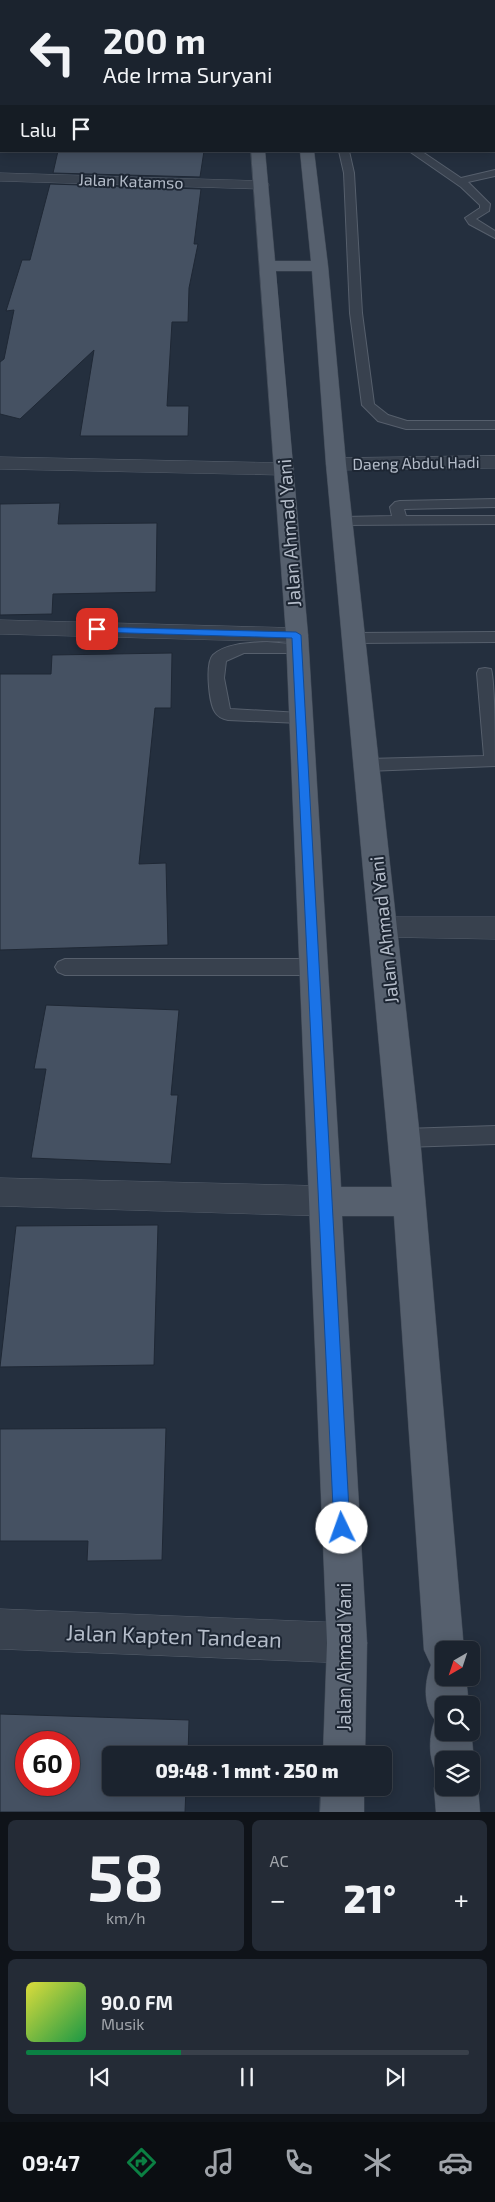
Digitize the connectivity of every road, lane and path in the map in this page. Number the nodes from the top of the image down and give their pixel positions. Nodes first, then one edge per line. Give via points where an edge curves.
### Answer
1 (258, 152) edge
2 (307, 152) edge
3 (344, 152) edge
4 (416, 152) edge
5 (495, 173) edge
6 (0, 177) edge
7 (460, 181) junction
8 (262, 185) junction
9 (495, 235) edge
10 (268, 266) junction
11 (320, 266) junction
12 (495, 425) edge
13 (0, 462) edge
14 (495, 462) edge
15 (336, 464) junction
16 (284, 469) junction
17 (495, 503) edge
18 (400, 520) junction
19 (495, 520) edge
20 (342, 521) junction
21 (0, 627) edge
22 (495, 637) edge
23 (355, 638) junction
24 (297, 642) junction
25 (484, 673) dead end
26 (300, 718) junction
27 (367, 764) junction
28 (494, 764) edge
29 (384, 927) junction
30 (495, 928) edge
31 (65, 967) dead end
32 (313, 967) junction
33 (495, 1135) edge
34 (404, 1138) junction
35 (0, 1192) edge
36 (325, 1201) junction
37 (408, 1202) junction
38 (0, 1629) edge
39 (443, 1641) edge
40 (348, 1643) junction
41 (344, 1746) edge
42 (343, 1796) edge
43 (457, 1796) edge
44 (342, 1812) edge
45 (458, 1812) edge

1 - 8 main road, Jalan Ahmad Yani
2 - 11 main road, Jalan Ahmad Yani
3 - 12 lane via 349,173 356,312 368,404 383,418 406,425
4 - 7 lane
5 - 7 lane
6 - 8 street, Jalan Katamso
7 - 9 lane via 487,206 471,217 471,221
8 - 10 main road, Jalan Ahmad Yani
10 - 11 main road
10 - 16 main road, Jalan Ahmad Yani
11 - 15 main road, Jalan Ahmad Yani
13 - 16 street
14 - 15 street, Daeng Abdul Hadi
15 - 20 main road, Jalan Ahmad Yani
16 - 24 main road, Jalan Ahmad Yani
17 - 18 lane via 400,505 397,507
18 - 19 lane
18 - 20 lane
20 - 23 main road, Jalan Ahmad Yani
21 - 24 street
22 - 23 lane
23 - 27 main road, Jalan Ahmad Yani
24 - 26 main road, Jalan Ahmad Yani
24 - 26 lane via 230,651 218,659 216,678 222,710 228,715
25 - 28 lane
26 - 32 main road, Jalan Ahmad Yani
27 - 28 lane
27 - 29 main road, Jalan Ahmad Yani
29 - 30 street
29 - 34 main road, Jalan Ahmad Yani
31 - 32 lane
32 - 36 main road, Jalan Ahmad Yani
33 - 34 lane
34 - 37 main road, Jalan Ahmad Yani
35 - 36 street
36 - 37 main road
36 - 40 main road, Jalan Ahmad Yani
37 - 39 main road, Jalan Ahmad Yani
38 - 40 street, Jalan Kapten Tandean
40 - 41 main road, Jalan Ahmad Yani
42 - 44 main road
43 - 45 main road

